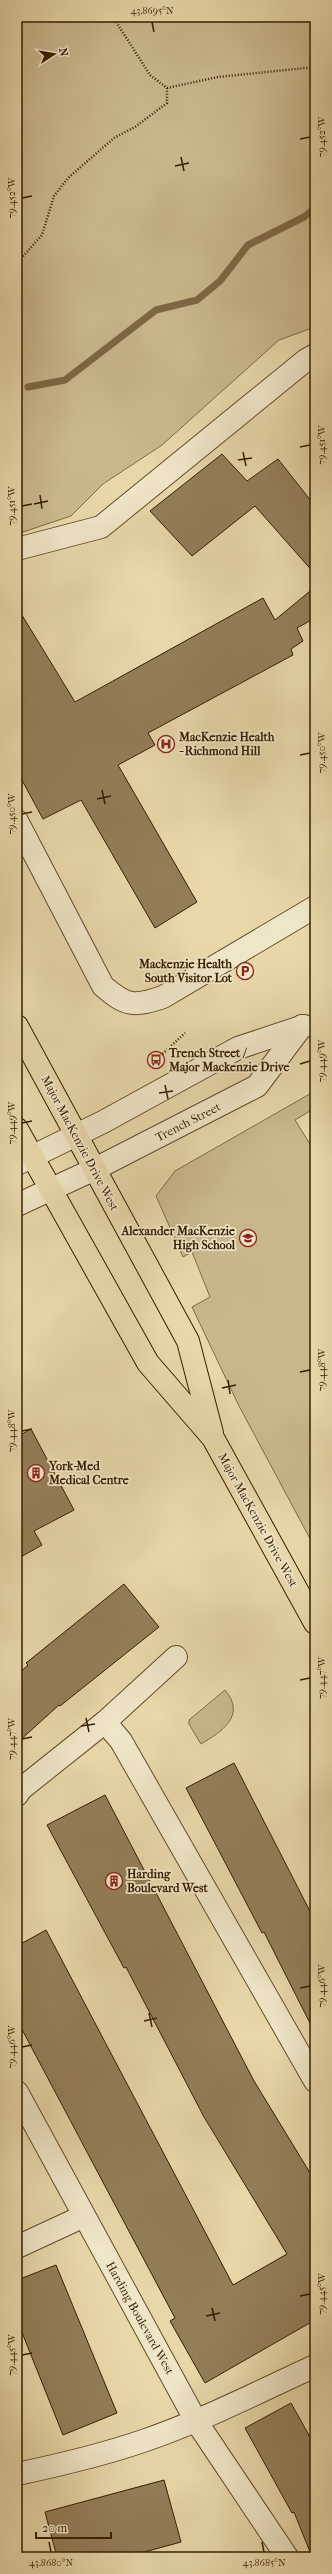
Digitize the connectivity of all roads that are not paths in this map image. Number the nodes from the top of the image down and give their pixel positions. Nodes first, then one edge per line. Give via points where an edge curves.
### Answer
1 (315, 355) edge
2 (17, 549) edge
3 (17, 821) edge
4 (315, 907) edge
5 (309, 1023) edge
6 (17, 1026) edge
7 (17, 1129) edge
8 (76, 1135) junction
9 (25, 1160) edge
10 (95, 1169) junction
11 (50, 1188) junction
12 (17, 1205) edge
13 (214, 1438) junction
14 (315, 1623) edge
15 (176, 1657) dead end
16 (105, 1722) junction
17 (17, 1795) edge
18 (315, 2081) edge
19 (17, 2092) edge
20 (84, 2216) junction
21 (17, 2248) edge
22 (315, 2366) edge
23 (196, 2421) junction
24 (17, 2474) edge
25 (287, 2557) edge

1 - 2 street via 101,527
3 - 4 street via 103,986 120,1000 135,1004 163,997
5 - 8 street, Trench Street via 238,1048
5 - 10 street, Trench Street via 257,1086
6 - 8 main road, Major MacKenzie Drive West
7 - 9 main road, Major MacKenzie Drive West
8 - 9 street
8 - 10 main road, Major MacKenzie Drive West
9 - 11 main road, Major MacKenzie Drive West
10 - 11 street, Trench Street
10 - 13 main road, Major MacKenzie Drive West via 188,1341
11 - 12 street, Trench Street
11 - 13 main road, Major MacKenzie Drive West via 148,1363
13 - 14 main road, Major MacKenzie Drive West
15 - 16 street
16 - 17 street via 21,1789
16 - 18 street via 121,1741
19 - 20 street, Harding Boulevard West
20 - 21 street
20 - 23 street, Harding Boulevard West
22 - 23 street
23 - 24 street via 75,2462
23 - 25 street, Harding Boulevard West

